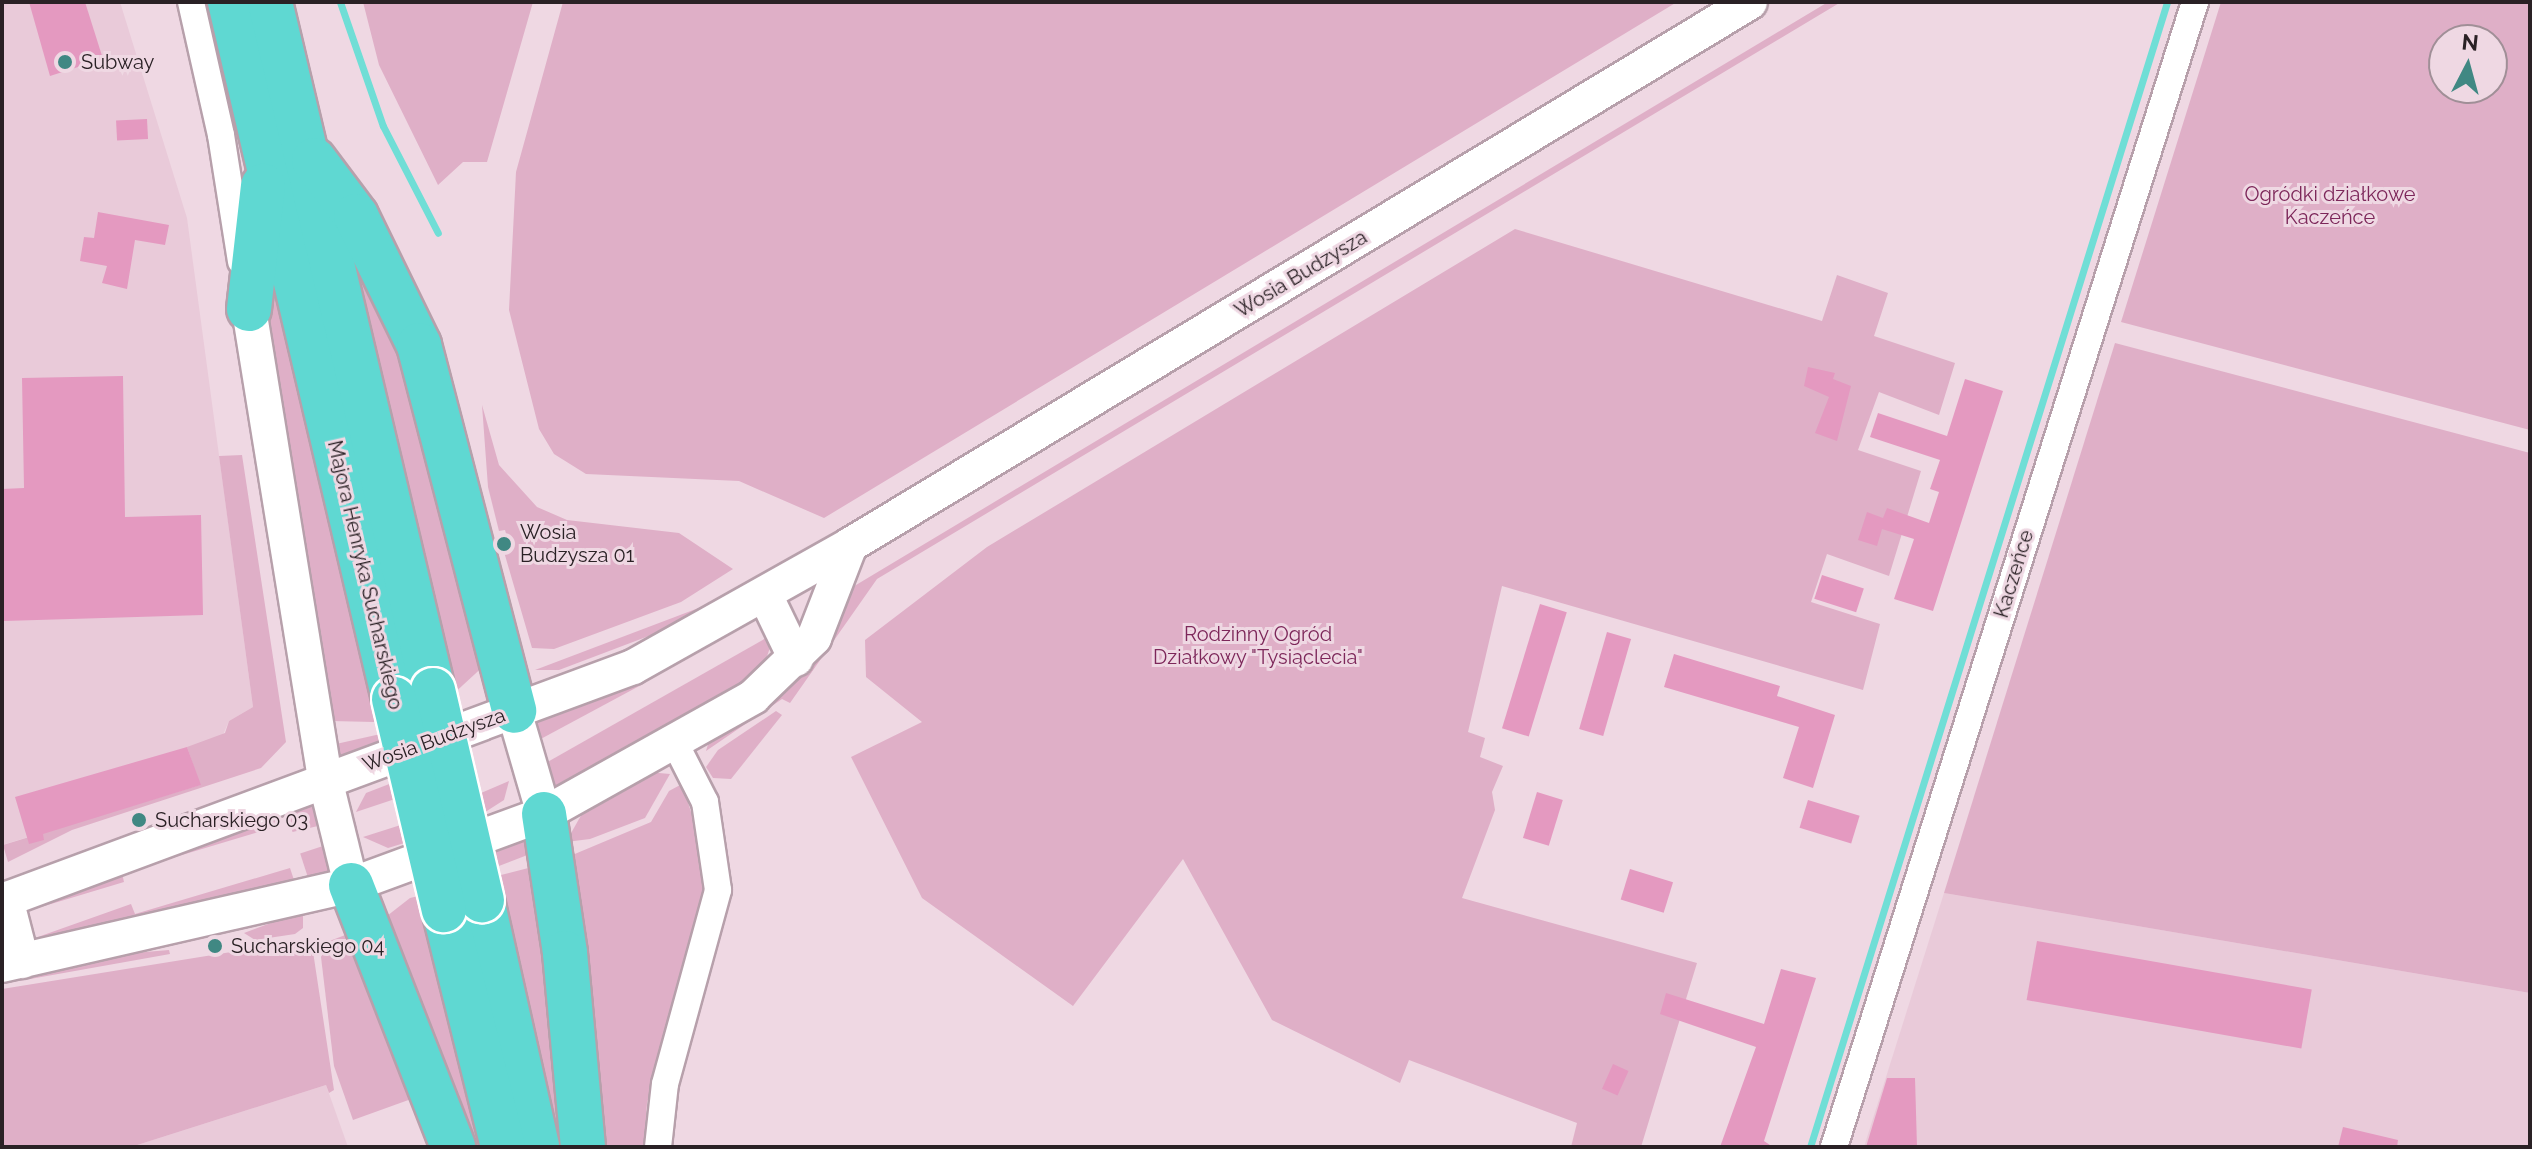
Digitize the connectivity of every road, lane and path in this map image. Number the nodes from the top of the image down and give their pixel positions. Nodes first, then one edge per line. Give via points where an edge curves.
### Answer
1 (191, 2) edge
2 (230, 2) edge
3 (270, 2) edge
4 (1750, 2) edge
5 (2195, 2) edge
6 (286, 152) junction
7 (249, 309) junction
8 (850, 545) junction
9 (765, 595) junction
10 (796, 659) junction
11 (514, 711) junction
12 (675, 743) junction
13 (325, 779) junction
14 (544, 814) junction
15 (351, 885) junction
16 (4, 900) edge
17 (463, 905) junction
18 (12, 963) edge
19 (453, 1147) edge
20 (503, 1147) edge
21 (537, 1147) edge
22 (583, 1147) edge
23 (658, 1147) edge
24 (1834, 1147) edge

1 - 7 street via 221,135
2 - 6 highway, Majora Henryka Sucharskiego
3 - 6 highway, Majora Henryka Sucharskiego
4 - 8 street, Wosia Budzysza
5 - 24 street, Kaczeńce
6 - 7 highway
6 - 11 highway via 356,216 419,345
6 - 17 highway, Majora Henryka Sucharskiego, bridge
7 - 13 street
8 - 9 street, Wosia Budzysza
8 - 10 street via 814,638
9 - 10 street
9 - 11 street, Wosia Budzysza via 633,667
10 - 12 street via 753,697
11 - 13 street, Wosia Budzysza
11 - 14 street
12 - 14 street
12 - 23 street via 705,802 718,890 665,1084
13 - 15 street
13 - 16 street, Wosia Budzysza
14 - 15 street
14 - 22 highway via 565,953
15 - 18 street
15 - 19 highway
16 - 18 street
17 - 20 highway, Majora Henryka Sucharskiego
17 - 21 highway, Majora Henryka Sucharskiego

